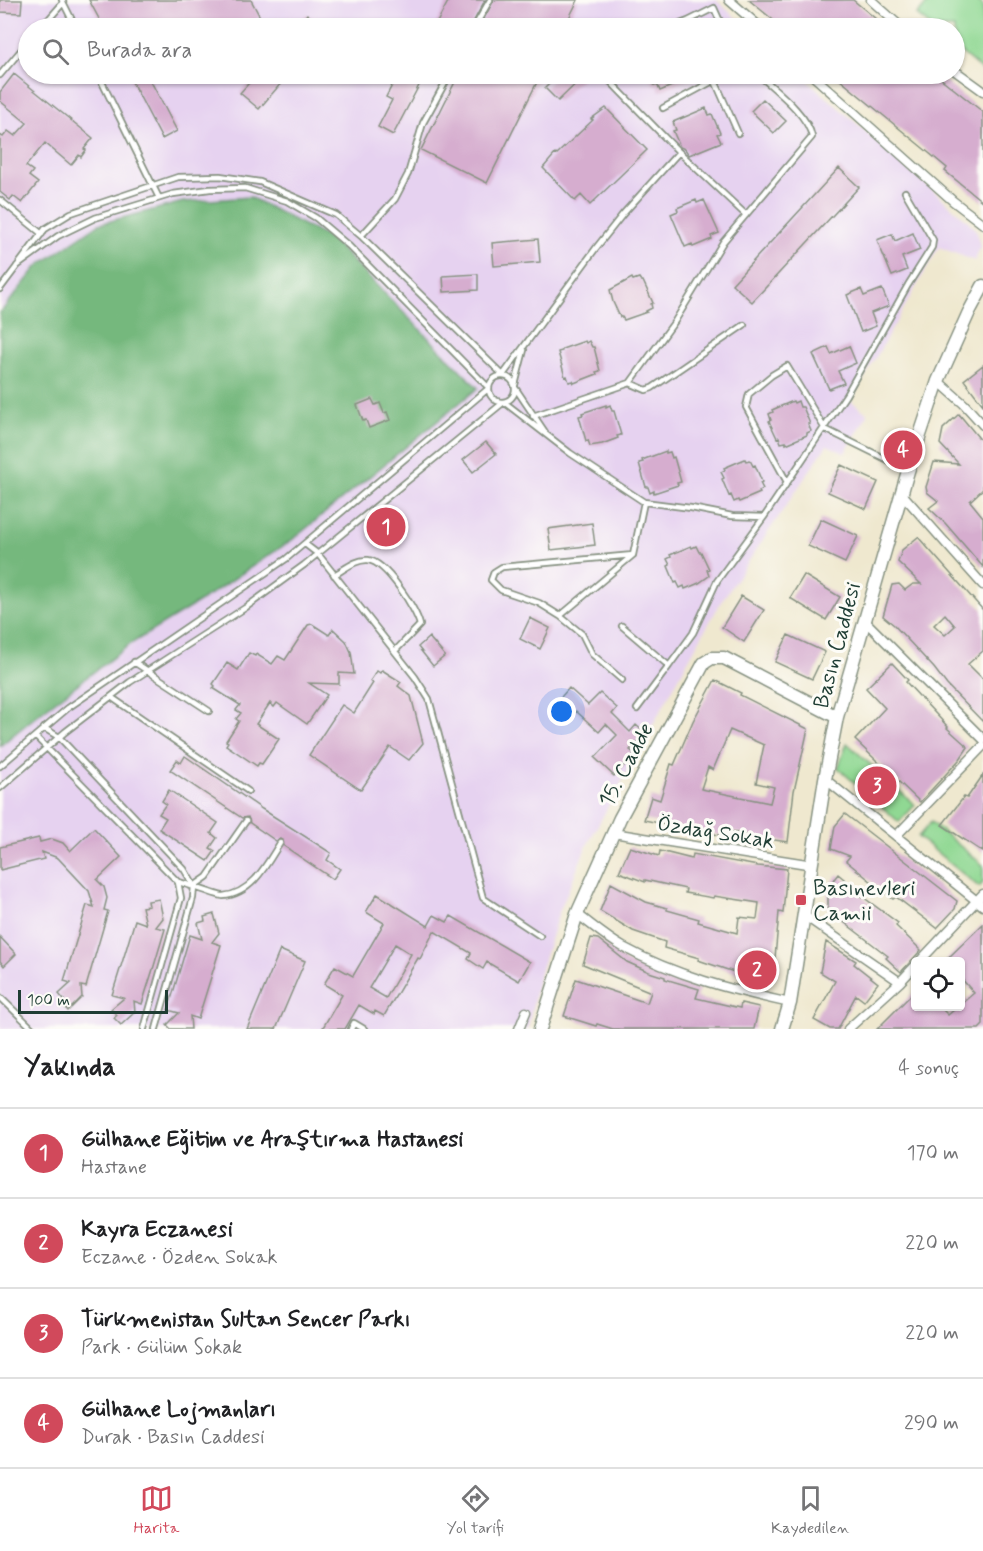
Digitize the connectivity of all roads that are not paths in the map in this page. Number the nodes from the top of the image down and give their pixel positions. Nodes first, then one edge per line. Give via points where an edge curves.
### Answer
1 (490, 0) edge
2 (729, 0) edge
3 (871, 0) edge
4 (62, 2) edge
5 (49, 18) edge
6 (71, 18) edge
7 (480, 18) edge
8 (694, 18) edge
9 (718, 18) edge
10 (750, 18) edge
11 (892, 18) edge
12 (18, 54) edge
13 (0, 75) edge
14 (965, 78) edge
15 (103, 84) edge
16 (444, 84) edge
17 (613, 84) edge
18 (708, 84) edge
19 (717, 84) edge
20 (769, 84) edge
21 (822, 84) edge
22 (983, 91) edge
23 (663, 108) dead end
24 (738, 133) dead end
25 (679, 152) junction
26 (154, 185) junction
27 (905, 192) dead end
28 (159, 198) junction
29 (0, 200) edge
30 (746, 215) junction
31 (983, 224) edge
32 (42, 234) junction
33 (361, 236) junction
34 (17, 266) junction
35 (983, 286) edge
36 (0, 289) edge
37 (744, 325) dead end
38 (524, 348) junction
39 (503, 375) junction
40 (938, 381) junction
41 (630, 383) junction
42 (515, 386) junction
43 (489, 388) junction
44 (504, 402) junction
45 (533, 416) junction
46 (983, 425) edge
47 (825, 429) junction
48 (548, 436) junction
49 (908, 471) junction
50 (787, 482) junction
51 (902, 494) junction
52 (644, 502) junction
53 (764, 517) junction
54 (305, 544) junction
55 (318, 554) junction
56 (633, 555) junction
57 (334, 575) junction
58 (983, 585) edge
59 (560, 616) junction
60 (865, 621) junction
61 (622, 626) dead end
62 (395, 651) junction
63 (134, 662) junction
64 (669, 666) junction
65 (149, 670) junction
66 (622, 680) dead end
67 (111, 697) junction
68 (638, 709) dead end
69 (209, 711) dead end
70 (837, 717) junction
71 (44, 728) junction
72 (35, 736) junction
73 (59, 737) junction
74 (983, 739) edge
75 (983, 746) edge
76 (48, 747) junction
77 (0, 766) edge
78 (825, 779) junction
79 (0, 788) edge
80 (248, 791) dead end
81 (246, 821) dead end
82 (613, 833) junction
83 (896, 836) junction
84 (280, 843) dead end
85 (813, 865) junction
86 (178, 882) junction
87 (194, 886) junction
88 (983, 894) edge
89 (975, 900) junction
90 (983, 906) edge
91 (578, 914) junction
92 (805, 916) junction
93 (540, 936) dead end
94 (924, 957) edge
95 (911, 970) edge
96 (900, 982) junction
97 (0, 997) edge
98 (790, 1003) junction
99 (526, 1012) dead end
100 (543, 1028) edge
101 (33, 1029) edge
102 (144, 1029) edge
103 (156, 1029) edge
104 (351, 1029) edge
105 (364, 1029) edge
106 (519, 1029) edge
107 (782, 1029) edge
108 (848, 1029) edge

1 - 7 lane
2 - 10 street
3 - 11 street
4 - 5 lane
4 - 6 lane
8 - 9 lane via 714,8
12 - 13 lane
14 - 22 street
15 - 26 lane
16 - 33 lane via 423,123 408,174 395,199
17 - 25 lane
18 - 23 lane
19 - 24 lane
20 - 30 lane via 798,112 812,137
21 - 31 street
25 - 30 lane
25 - 38 lane via 622,214
26 - 28 lane
26 - 32 lane via 71,213
26 - 33 lane via 178,177 220,176 260,182 336,215
27 - 47 lane via 933,240 932,247
28 - 34 lane via 95,218 58,236
28 - 43 lane via 210,189 245,188 287,201 316,218 349,246
29 - 32 lane
30 - 41 lane via 723,242 675,321
32 - 34 lane
33 - 39 lane
34 - 36 lane
35 - 40 street, Basın Caddesi
37 - 41 lane via 652,388 646,390
38 - 39 lane
38 - 42 lane
39 - 42 lane
39 - 43 lane via 492,380
40 - 46 street
40 - 49 street, Basın Caddesi
41 - 45 lane
42 - 44 lane via 512,398
42 - 45 lane
43 - 44 lane via 491,397
43 - 54 lane
44 - 48 lane
44 - 55 lane
45 - 48 lane
47 - 49 lane
47 - 50 lane
47 - 50 lane via 787,366 749,394 746,407
48 - 52 lane
49 - 51 street, Basın Caddesi
50 - 53 lane
51 - 58 street
51 - 60 street, Basın Caddesi
52 - 53 lane
52 - 56 lane
53 - 64 lane via 717,581 693,633
54 - 55 lane
54 - 63 lane
55 - 57 lane
55 - 65 lane via 245,608
56 - 59 lane
56 - 59 lane via 502,567 494,572 490,580 501,590 539,603
57 - 62 lane
57 - 62 lane via 357,561 368,560 376,562 392,580 417,614 420,625
59 - 66 lane via 582,634 592,654
60 - 70 street, Basın Caddesi
60 - 74 street
61 - 64 lane
62 - 93 lane via 429,699 483,898
63 - 65 lane
63 - 71 lane
64 - 68 lane
65 - 67 lane
65 - 69 lane
67 - 73 lane
67 - 80 lane
70 - 78 street, Basın Caddesi
70 - 82 street, 15. Cadde via 724,658 712,658 698,673
71 - 72 lane
71 - 73 lane
72 - 76 lane
72 - 77 lane
73 - 76 lane
73 - 87 lane via 184,869
75 - 83 street
76 - 79 lane
76 - 86 lane
78 - 83 street
78 - 85 street, Basın Caddesi
81 - 87 lane via 207,877
82 - 85 street, Özdağ Sokak
82 - 91 street, 15. Cadde
83 - 89 street
84 - 87 lane via 261,873 244,890 222,896
85 - 92 street, Basın Caddesi
86 - 87 lane
86 - 102 lane via 181,898
87 - 103 lane
88 - 89 street
89 - 90 street
89 - 94 street
91 - 98 street via 621,946 672,971
91 - 100 street, 15. Cadde
92 - 96 street
92 - 98 street, Basın Caddesi
95 - 96 street
96 - 108 street
97 - 101 lane
98 - 107 street, Basın Caddesi
99 - 106 street
104 - 105 lane via 354,1023

